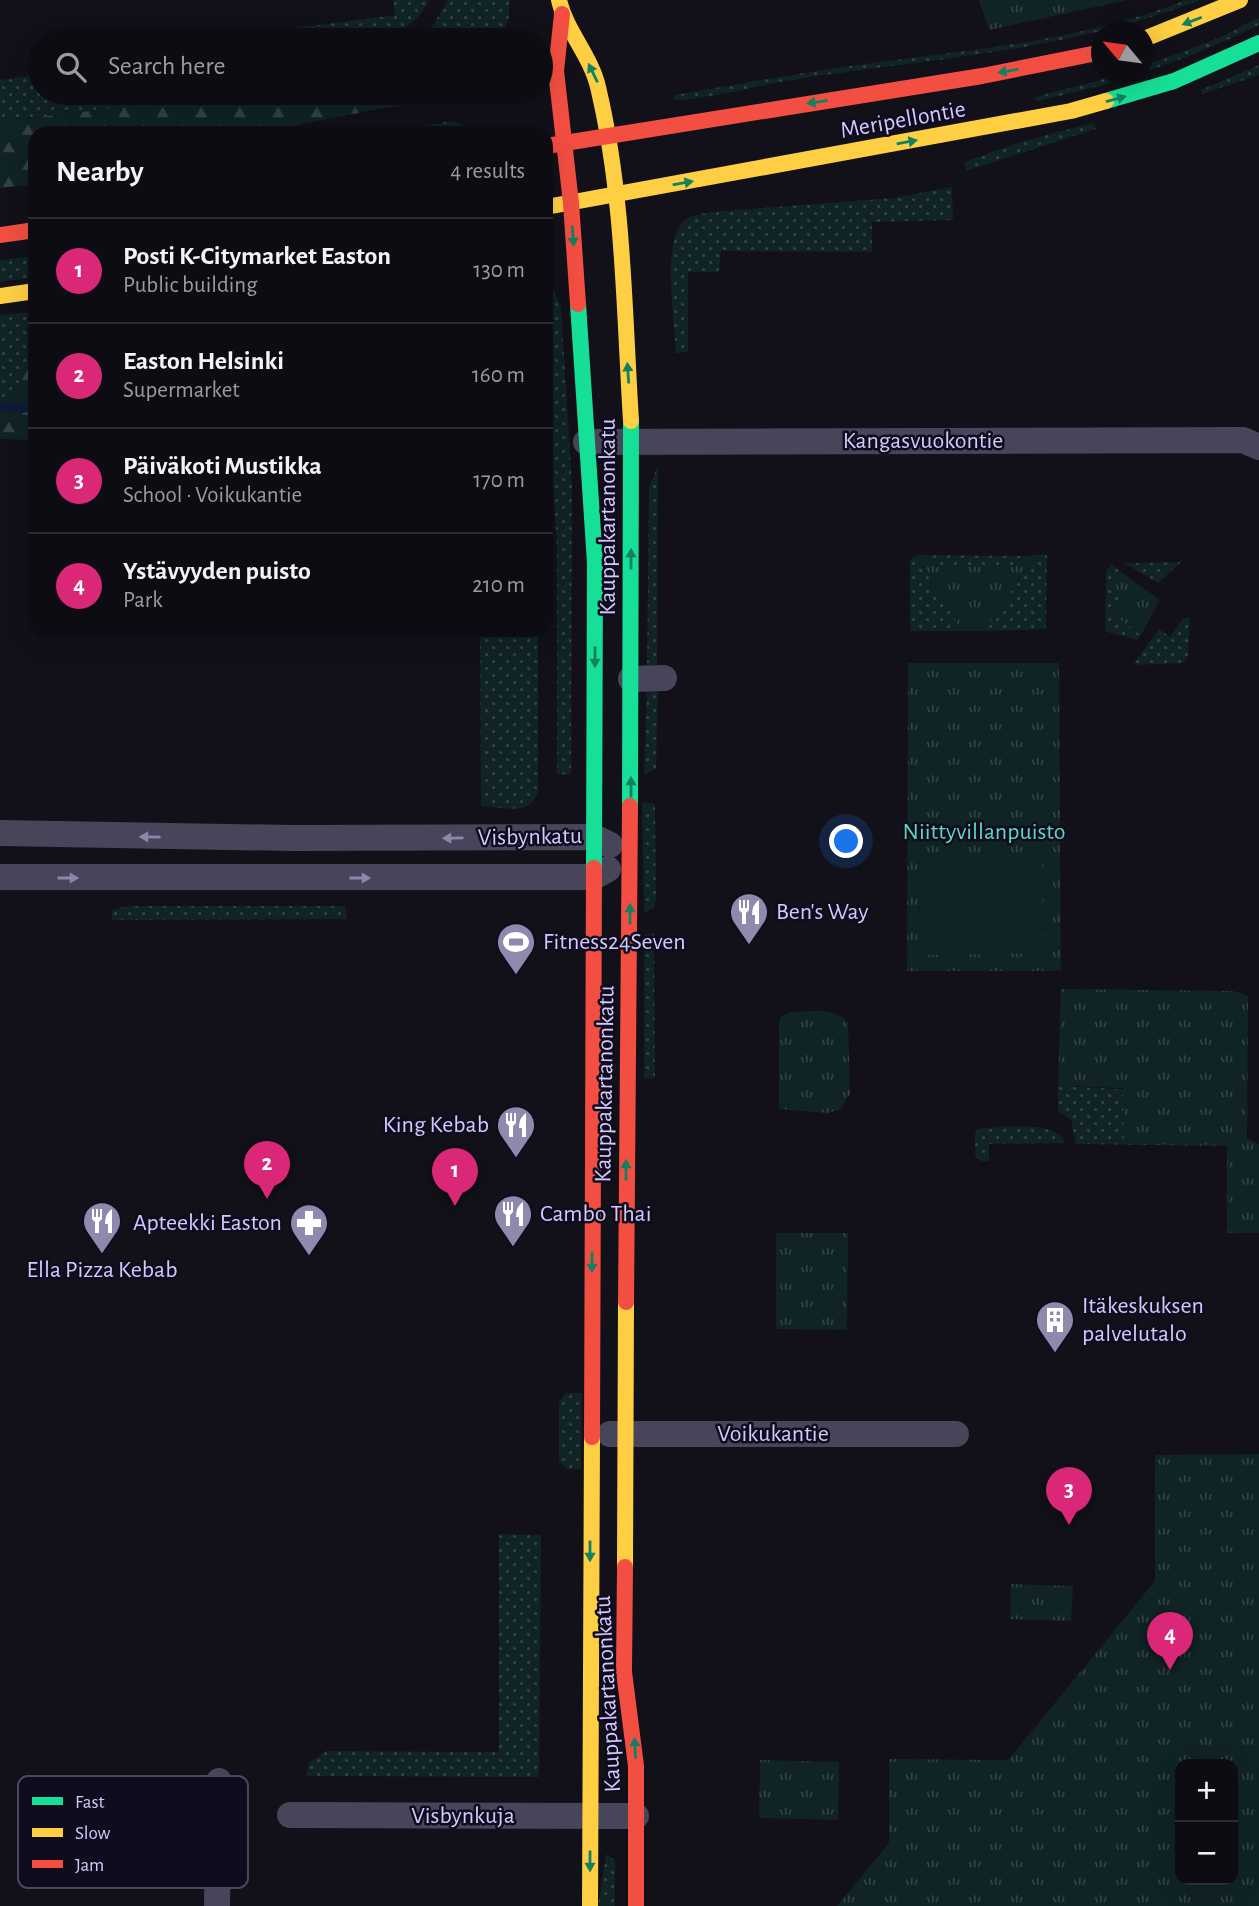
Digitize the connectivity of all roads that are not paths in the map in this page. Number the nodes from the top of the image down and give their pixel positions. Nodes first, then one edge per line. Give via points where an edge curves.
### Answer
1 (1240, 0) edge
2 (561, 7) edge
3 (1154, 34) edge
4 (1259, 43) edge
5 (1091, 54) edge
6 (606, 137) junction
7 (565, 143) junction
8 (553, 145) edge
9 (616, 195) junction
10 (571, 203) junction
11 (553, 206) edge
12 (28, 231) edge
13 (0, 235) edge
14 (28, 292) edge
15 (0, 296) edge
16 (586, 442) junction
17 (632, 442) junction
18 (1259, 447) edge
19 (664, 678) dead end
20 (631, 679) junction
21 (0, 833) edge
22 (594, 837) junction
23 (630, 855) junction
24 (0, 877) edge
25 (594, 877) junction
26 (591, 1433) junction
27 (625, 1434) junction
28 (956, 1434) dead end
29 (290, 1815) dead end
30 (590, 1816) junction
31 (636, 1816) junction
32 (217, 1888) edge
33 (217, 1906) edge
34 (590, 1906) edge
35 (636, 1906) edge

1 -> 3 main road
6 -> 2 main road, Kauppakartanonkatu via 598,84
2 - 7 main road, Kauppakartanonkatu via 556,71
9 -> 4 main road, Meripellontie via 1071,111 1174,81
5 -> 6 main road, Meripellontie
6 - 7 main road, Meripellontie
6 - 9 main road, Kauppakartanonkatu
7 - 8 main road, Meripellontie
7 - 10 main road, Kauppakartanonkatu
9 - 10 main road, Meripellontie
17 -> 9 main road, Kauppakartanonkatu
10 - 11 main road, Meripellontie
10 -> 16 main road, Kauppakartanonkatu
12 - 13 main road
14 - 15 main road
16 - 17 street, Kangasvuokontie
16 -> 22 main road, Kauppakartanonkatu via 595,563
17 - 18 street, Kangasvuokontie via 1243,440
20 -> 17 main road, Kauppakartanonkatu
19 - 20 street
23 -> 20 main road, Kauppakartanonkatu
22 -> 21 street, Visbynkatu
22 - 23 street, Visbynkatu
22 - 25 main road, Kauppakartanonkatu
23 - 25 street, Visbynkatu
27 -> 23 main road, Kauppakartanonkatu
24 -> 25 street, Visbynkatu
25 -> 26 main road, Kauppakartanonkatu
26 - 27 street, Voikukantie
26 -> 30 main road, Kauppakartanonkatu
27 - 28 street, Voikukantie
31 -> 27 main road, Kauppakartanonkatu via 634,1732 624,1672
29 - 30 street, Visbynkuja
30 - 31 street, Visbynkuja
30 -> 34 main road, Kauppakartanonkatu
31 - 35 main road, Kauppakartanonkatu
32 - 33 street

